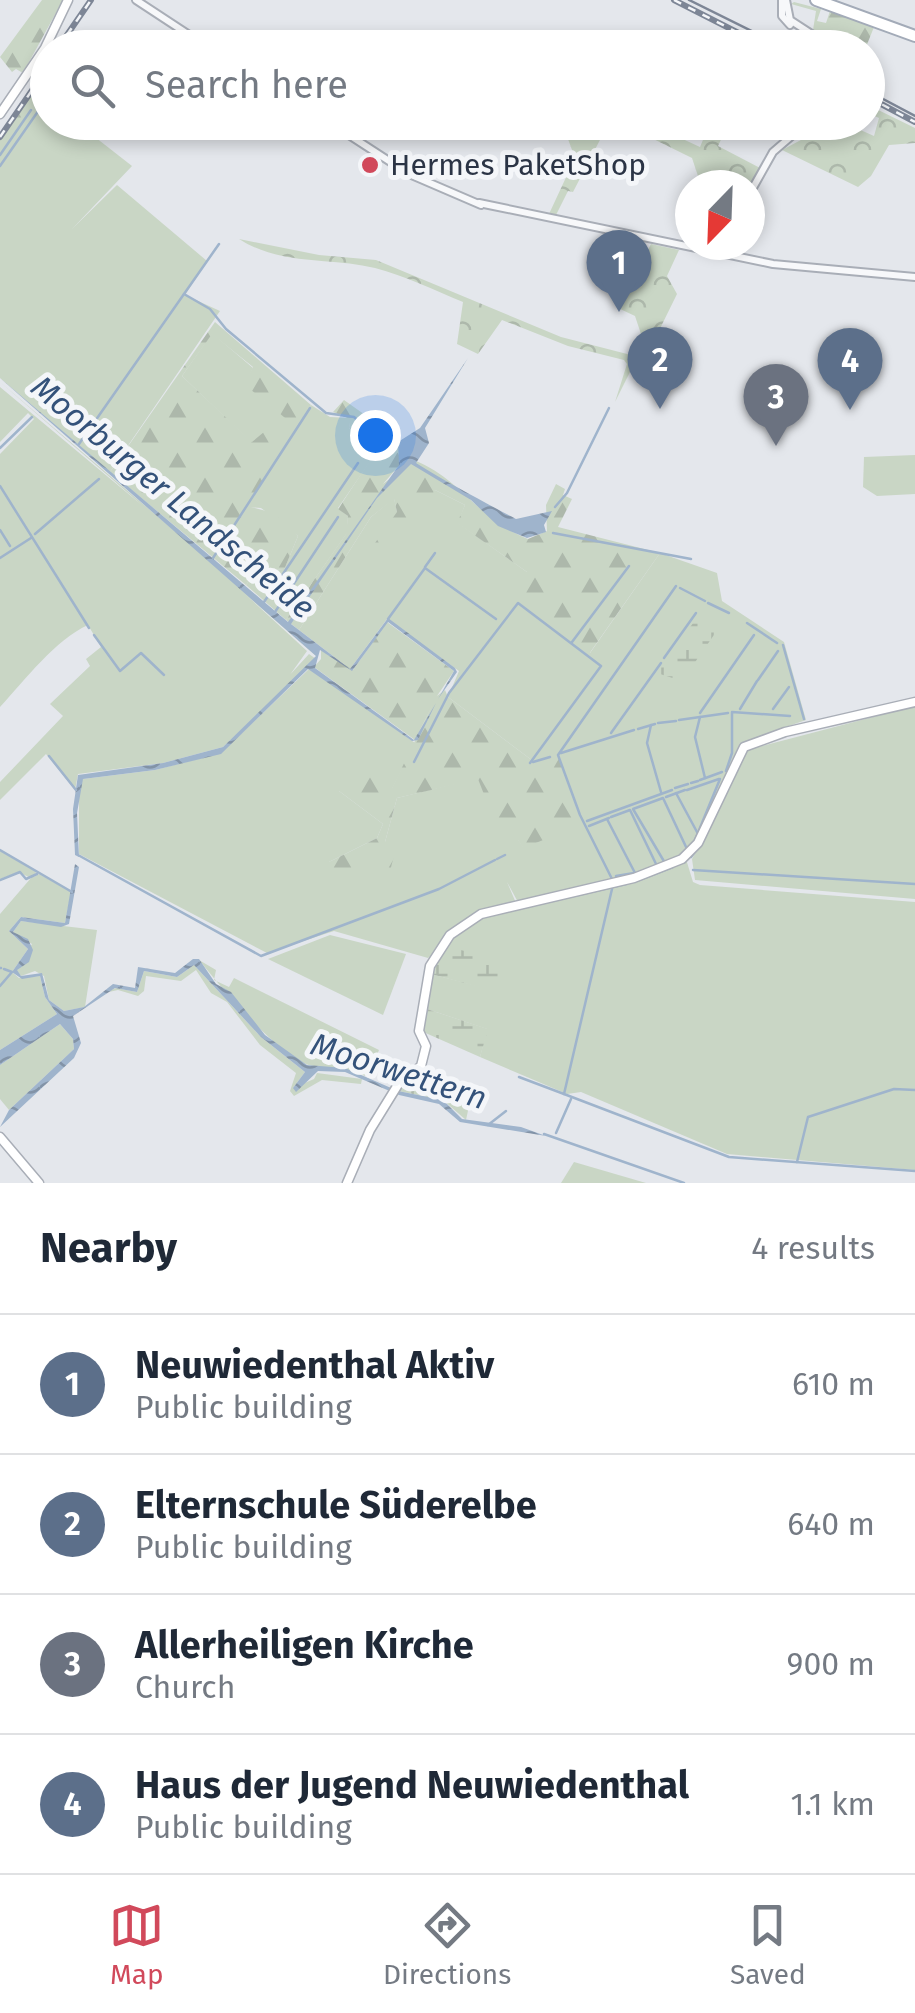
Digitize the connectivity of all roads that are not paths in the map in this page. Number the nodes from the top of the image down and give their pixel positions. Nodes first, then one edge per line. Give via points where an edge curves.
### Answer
1 (68, 0) edge
2 (136, 0) edge
3 (784, 0) edge
4 (806, 0) edge
5 (820, 2) edge
6 (54, 30) edge
7 (181, 30) edge
8 (804, 30) edge
9 (915, 36) edge
10 (30, 70) edge
11 (0, 114) edge
12 (356, 140) edge
13 (788, 140) edge
14 (762, 170) edge
15 (675, 245) edge
16 (765, 260) edge
17 (915, 277) edge
18 (915, 702) edge
19 (0, 1137) edge
20 (39, 1183) edge
21 (347, 1183) edge

1 - 6 main road
2 - 7 street
3 - 8 street via 790,20
4 - 5 main road
5 - 9 main road
10 - 11 main road
12 - 15 street via 409,174 479,203
13 - 14 street
16 - 17 street
18 - 21 main road via 744,747 698,843 675,862 462,924 432,960 419,1032 426,1053 419,1069 395,1090
19 - 20 main road

